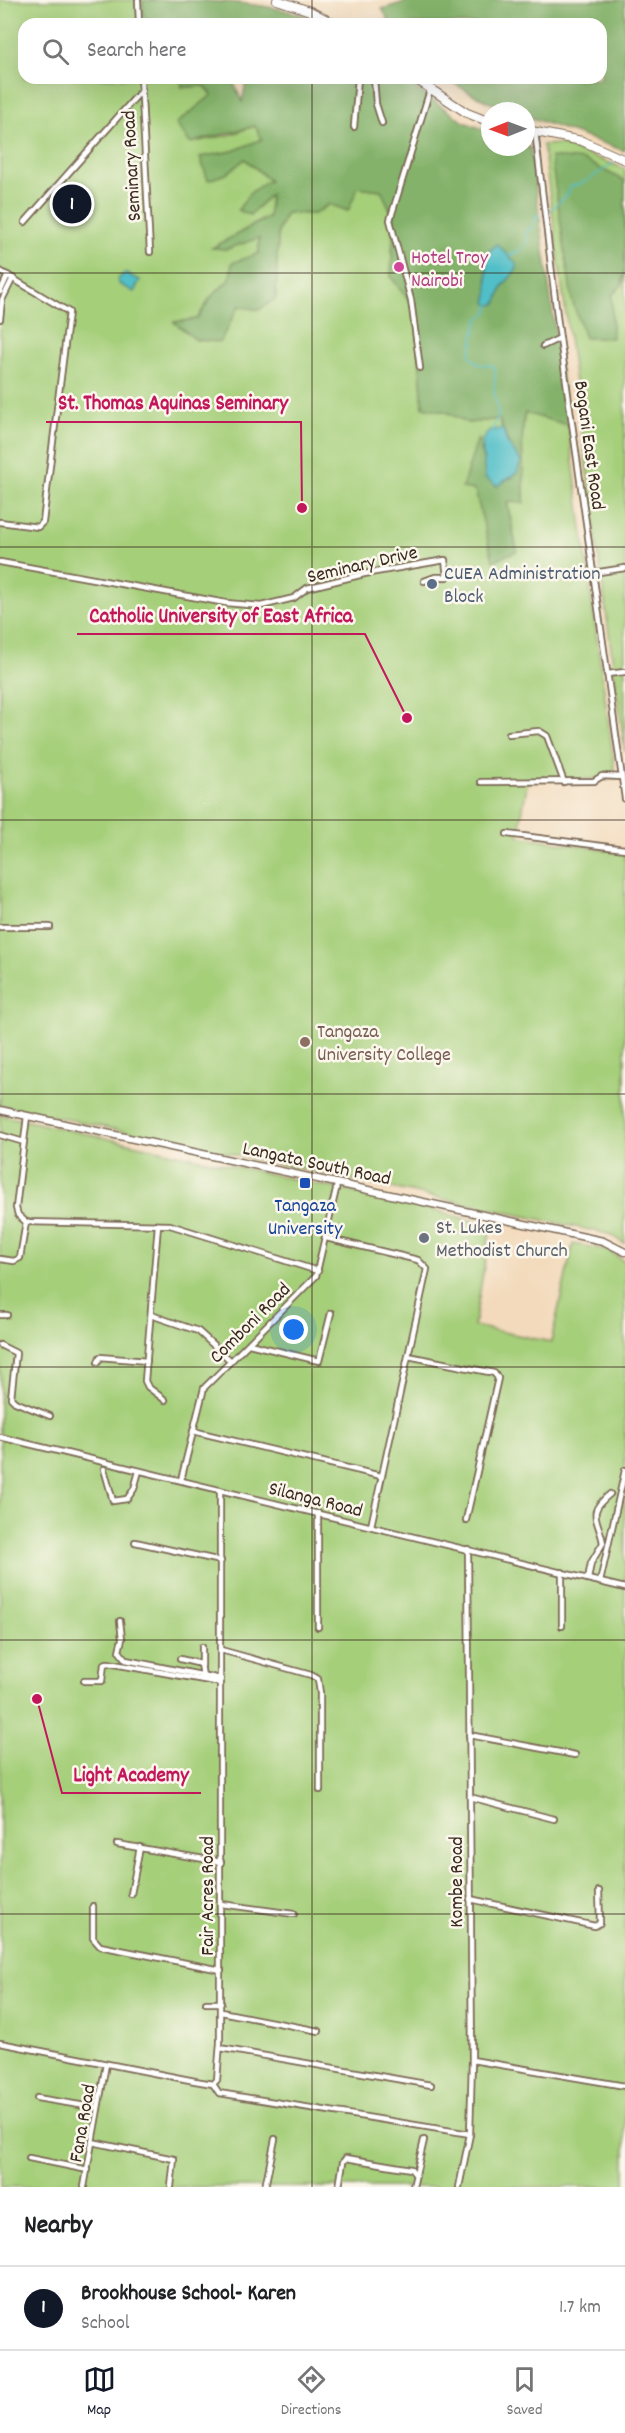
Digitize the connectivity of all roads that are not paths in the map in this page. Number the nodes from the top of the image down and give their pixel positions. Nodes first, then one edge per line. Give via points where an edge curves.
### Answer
1 (138, 0) edge
2 (277, 0) edge
3 (139, 18) edge
4 (323, 18) edge
5 (141, 84) edge
6 (358, 84) edge
7 (374, 84) edge
8 (422, 84) edge
9 (430, 90) junction
10 (141, 91) junction
11 (481, 119) edge
12 (382, 123) dead end
13 (354, 127) dead end
14 (535, 131) joint
15 (625, 160) edge
16 (25, 222) dead end
17 (150, 252) dead end
18 (0, 271) edge
19 (10, 276) junction
20 (0, 292) edge
21 (0, 319) edge
22 (560, 338) junction
23 (543, 346) dead end
24 (420, 368) dead end
25 (0, 522) edge
26 (0, 562) edge
27 (625, 568) edge
28 (593, 573) junction
29 (424, 581) dead end
30 (625, 672) edge
31 (607, 674) junction
32 (510, 734) dead end
33 (623, 773) edge
34 (481, 782) dead end
35 (564, 782) junction
36 (625, 799) edge
37 (507, 834) dead end
38 (625, 849) edge
39 (0, 927) edge
40 (50, 927) dead end
41 (0, 1110) edge
42 (27, 1116) junction
43 (0, 1135) edge
44 (24, 1142) junction
45 (337, 1185) junction
46 (26, 1222) junction
47 (158, 1225) junction
48 (326, 1238) junction
49 (625, 1252) edge
50 (0, 1259) edge
51 (318, 1271) junction
52 (331, 1313) dead end
53 (0, 1315) edge
54 (7, 1315) dead end
55 (151, 1315) junction
56 (249, 1344) junction
57 (0, 1345) edge
58 (408, 1356) junction
59 (147, 1361) junction
60 (231, 1361) junction
61 (98, 1362) dead end
62 (165, 1400) dead end
63 (50, 1416) dead end
64 (193, 1431) junction
65 (0, 1437) edge
66 (104, 1469) dead end
67 (625, 1470) edge
68 (140, 1471) junction
69 (381, 1476) junction
70 (181, 1480) junction
71 (220, 1490) junction
72 (610, 1494) dead end
73 (318, 1514) junction
74 (466, 1520) dead end
75 (371, 1526) junction
76 (135, 1542) dead end
77 (468, 1549) junction
78 (221, 1561) junction
79 (562, 1572) junction
80 (588, 1579) junction
81 (600, 1582) junction
82 (625, 1588) edge
83 (120, 1621) dead end
84 (562, 1626) dead end
85 (318, 1627) dead end
86 (202, 1647) dead end
87 (221, 1650) junction
88 (180, 1659) dead end
89 (202, 1666) junction
90 (203, 1676) junction
91 (221, 1681) junction
92 (84, 1682) dead end
93 (469, 1735) junction
94 (575, 1755) dead end
95 (320, 1790) dead end
96 (470, 1797) junction
97 (554, 1819) dead end
98 (117, 1844) dead end
99 (140, 1847) junction
100 (221, 1862) junction
101 (599, 1891) dead end
102 (131, 1894) dead end
103 (470, 1899) junction
104 (221, 1904) junction
105 (93, 1906) dead end
106 (294, 1914) dead end
107 (221, 1970) junction
108 (206, 2002) dead end
109 (221, 2003) junction
110 (221, 2012) junction
111 (319, 2031) dead end
112 (0, 2043) edge
113 (220, 2048) junction
114 (472, 2060) junction
115 (106, 2064) junction
116 (213, 2084) junction
117 (431, 2085) dead end
118 (625, 2086) edge
119 (38, 2098) dead end
120 (98, 2108) junction
121 (470, 2134) junction
122 (275, 2139) dead end
123 (424, 2140) dead end
124 (92, 2142) junction
125 (29, 2158) dead end
126 (88, 2170) junction
127 (415, 2174) junction
128 (84, 2187) edge
129 (171, 2187) edge
130 (265, 2187) edge
131 (339, 2187) edge
132 (413, 2187) edge
133 (459, 2187) edge

1 - 3 street
2 - 4 highway
5 - 10 street, Seminary Road
6 - 13 street
7 - 12 street
8 - 9 highway
9 - 11 highway
9 - 24 street via 390,219 411,300
10 - 16 street
10 - 17 street, Seminary Road
14 - 15 highway via 582,141
14 - 22 street, Bogani East Road
18 - 19 street
19 - 20 street
19 - 21 street
19 - 25 street via 66,308 69,317 43,522 38,527
22 - 23 street
22 - 28 street, Bogani East Road
26 - 29 street, Seminary Drive via 261,606 294,598 307,588 446,560 447,577
27 - 28 street
28 - 31 street, Bogani East Road
30 - 31 street
31 - 33 street, Bogani East Road
32 - 35 street via 539,731 547,736
33 - 35 street via 594,781
33 - 36 street, Bogani East Road
34 - 35 street
37 - 38 street
39 - 40 street
41 - 42 street, Langata South Road
42 - 44 street
42 - 45 street, Langata South Road
43 - 44 street
44 - 46 street via 16,1208
45 - 48 street, Comboni Road
45 - 49 street, Langata South Road via 603,1241
46 - 47 street
46 - 50 street via 20,1258
47 - 51 street via 171,1225
47 - 55 street
48 - 51 street, Comboni Road
48 - 58 street via 424,1264 426,1277
51 - 56 street, Comboni Road
52 - 56 street via 319,1361
53 - 54 street
55 - 59 street
55 - 60 street via 198,1331
56 - 60 street, Comboni Road
57 - 63 street via 16,1353 11,1398
58 - 69 street
58 - 74 street via 497,1376
59 - 61 street via 100,1357
59 - 62 street via 146,1383
60 - 64 street, Comboni Road via 203,1390
64 - 69 street
64 - 70 street, Comboni Road
65 - 68 street, Silanga Road
66 - 68 street via 113,1502 127,1499
67 - 81 street
68 - 70 street, Silanga Road
69 - 75 street
70 - 71 street, Silanga Road
71 - 73 street, Silanga Road
71 - 78 street, Fair Acres Road
72 - 80 street via 599,1502 595,1512 603,1543 591,1563
73 - 75 street, Silanga Road
73 - 85 street
75 - 77 street, Silanga Road
76 - 78 street
77 - 79 street, Silanga Road
77 - 93 street, Kombe Road
78 - 87 street, Fair Acres Road
79 - 80 street, Silanga Road
79 - 84 street
80 - 81 street, Silanga Road
81 - 82 street, Silanga Road
83 - 90 street via 119,1651 126,1660
86 - 89 street
87 - 91 street, Fair Acres Road
87 - 95 street via 318,1679
88 - 89 street
89 - 90 street
90 - 91 street
91 - 92 street via 108,1662 104,1664 102,1681
91 - 100 street, Fair Acres Road
93 - 94 street
93 - 96 street, Kombe Road
96 - 97 street
96 - 103 street, Kombe Road
98 - 99 street
99 - 100 street
99 - 102 street
100 - 104 street, Fair Acres Road
101 - 103 street via 600,1923 595,1926
103 - 114 street, Kombe Road
104 - 106 street
104 - 107 street, Fair Acres Road
105 - 107 street via 93,1938 100,1946
107 - 109 street, Fair Acres Road
108 - 109 street
109 - 110 street, Fair Acres Road
110 - 111 street
110 - 113 street, Fair Acres Road
112 - 115 street
113 - 116 street, Fair Acres Road via 219,2077
113 - 117 street
114 - 118 street
114 - 121 street, Kombe Road
115 - 116 street
115 - 120 street, Fana Road
116 - 121 street via 219,2093
119 - 120 street
120 - 124 street, Fana Road
121 - 133 street, Kombe Road
122 - 130 street
123 - 127 street
124 - 126 street, Fana Road
124 - 129 street via 174,2158
125 - 126 street
126 - 128 street, Fana Road
127 - 131 street via 411,2169 346,2158
127 - 132 street

